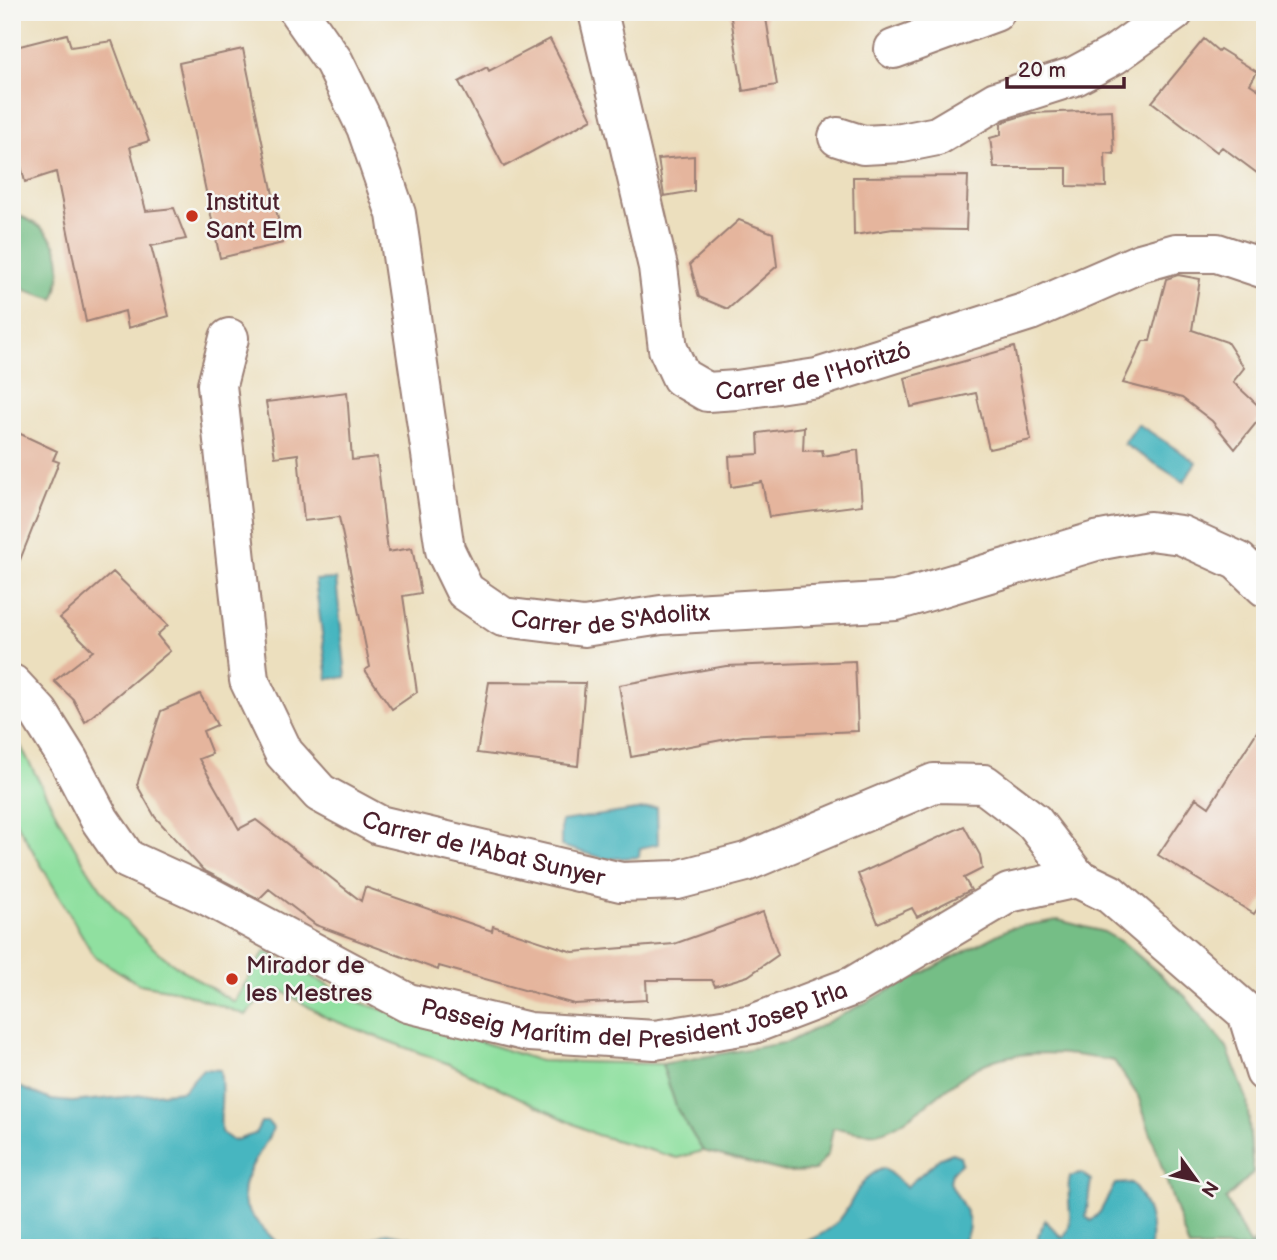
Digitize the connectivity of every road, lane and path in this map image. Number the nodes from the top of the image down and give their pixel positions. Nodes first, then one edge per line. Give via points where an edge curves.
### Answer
1 (299, 12) edge
2 (598, 12) edge
3 (996, 12) edge
4 (1174, 12) edge
5 (894, 49) dead end
6 (838, 137) dead end
7 (1265, 269) edge
8 (229, 338) dead end
9 (1265, 587) edge
10 (12, 684) edge
11 (1077, 878) junction
12 (1265, 1072) edge

1 - 9 street, Carrer de S'Adolitx via 334,62 366,127 396,214 444,550 465,591 503,617 584,627 661,615 896,601 1096,541 1150,531 1181,536 1238,561
2 - 7 street, Carrer de l'Horitzó via 658,267 668,349 681,377 707,392 817,378 1030,311 1140,263 1176,253 1216,253
3 - 5 street
4 - 6 street via 1114,55 1074,76 996,101 937,136 902,144 863,145
8 - 11 street, Carrer de l'Abat Sunyer via 217,385 249,680 284,753 320,793 379,825 621,882 677,880 746,862 934,783 984,784 1034,822
10 - 11 street, Passeig Marítim del President Josep Irla via 39,713 127,859 208,896 408,1003 528,1032 655,1040 753,1024 853,986 1009,892
11 - 12 street via 1110,894 1247,1013

